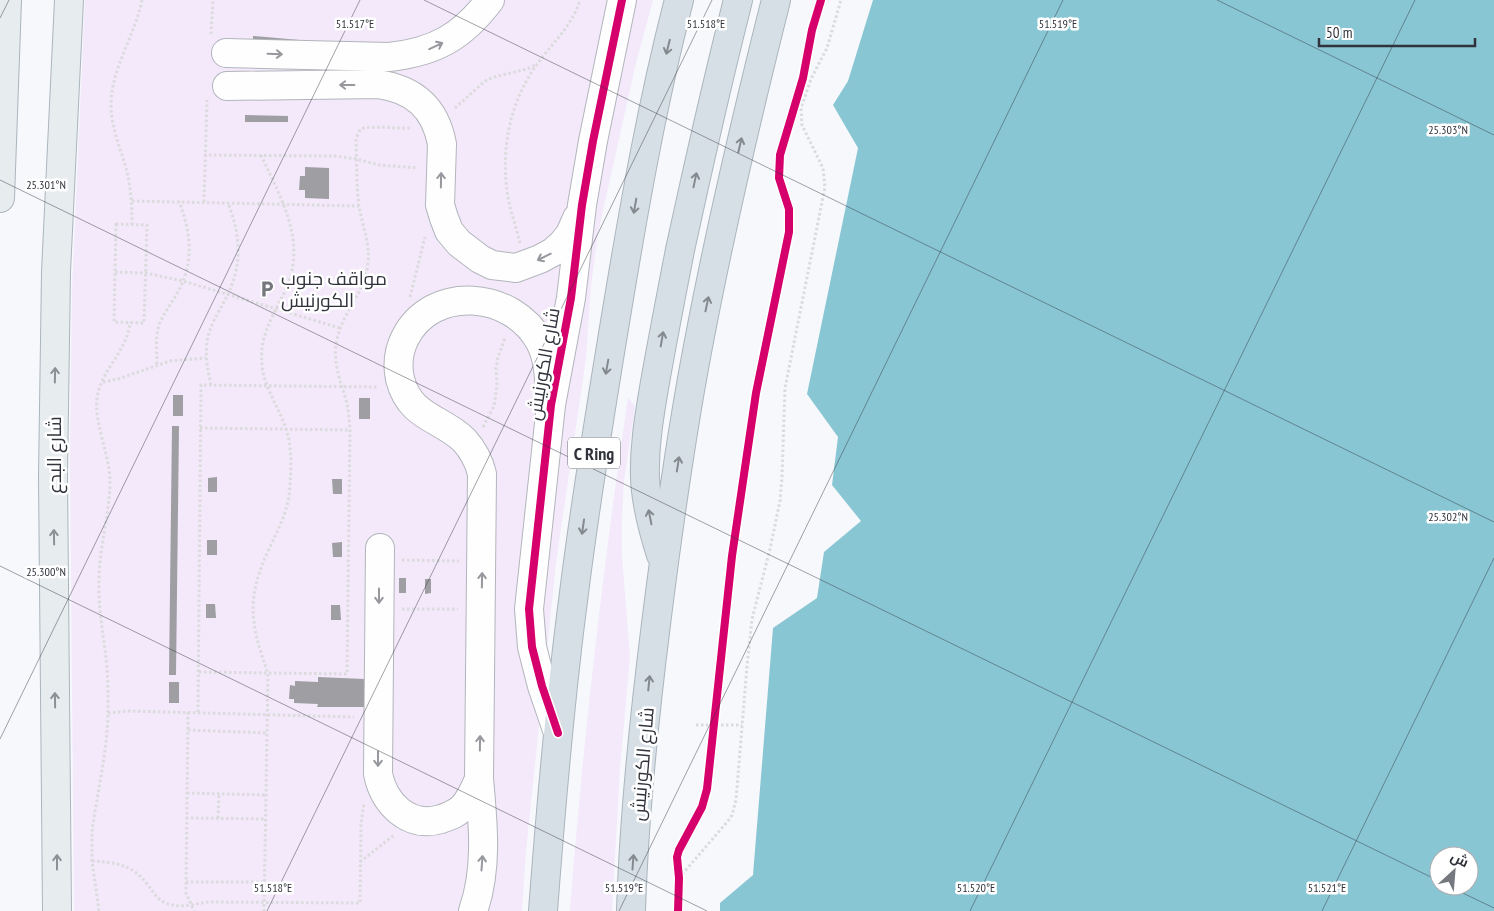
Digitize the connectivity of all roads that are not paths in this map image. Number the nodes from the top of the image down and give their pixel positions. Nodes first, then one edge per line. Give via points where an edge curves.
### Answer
1 (7, 0) edge
2 (69, 0) edge
3 (490, 0) edge
4 (622, 0) edge
5 (680, 0) edge
6 (738, 0) edge
7 (776, 0) edge
8 (226, 52) dead end
9 (227, 86) dead end
10 (0, 198) edge
11 (582, 205) junction
12 (551, 405) junction
13 (388, 554) road end
14 (663, 564) junction
15 (558, 734) junction
16 (479, 779) junction
17 (57, 911) edge
18 (474, 911) edge
19 (542, 911) edge
20 (632, 911) edge

1 - 10 main road
17 -> 2 main road, شارع البدع via 56,272
8 -> 3 street via 389,57 412,54 449,39 478,15
4 - 11 street, شارع الكورنيش
5 -> 15 highway, شارع الكورنيش / C Ring via 654,102 599,415
14 -> 6 highway via 647,505 645,444 665,324 708,119
14 -> 7 highway, شارع الكورنيش via 703,323 747,116
11 -> 9 street via 570,234 553,252 516,268 492,265 468,252 449,231 440,205 440,134 426,106 407,92 377,84
11 - 12 street, شارع الكورنيش via 571,298
12 - 15 street, شارع الكورنيش via 529,609 532,647
16 -> 12 street via 482,474 469,445 421,412 408,398 400,378 399,359 404,340 421,317 445,302 462,300 500,306 516,314 540,342 547,362
13 -> 16 street via 378,718 381,787 395,808 413,819 437,820 458,812
20 -> 14 highway, شارع الكورنيش via 640,778
15 - 19 highway, شارع الكورنيش / C Ring
18 -> 16 street via 483,836

